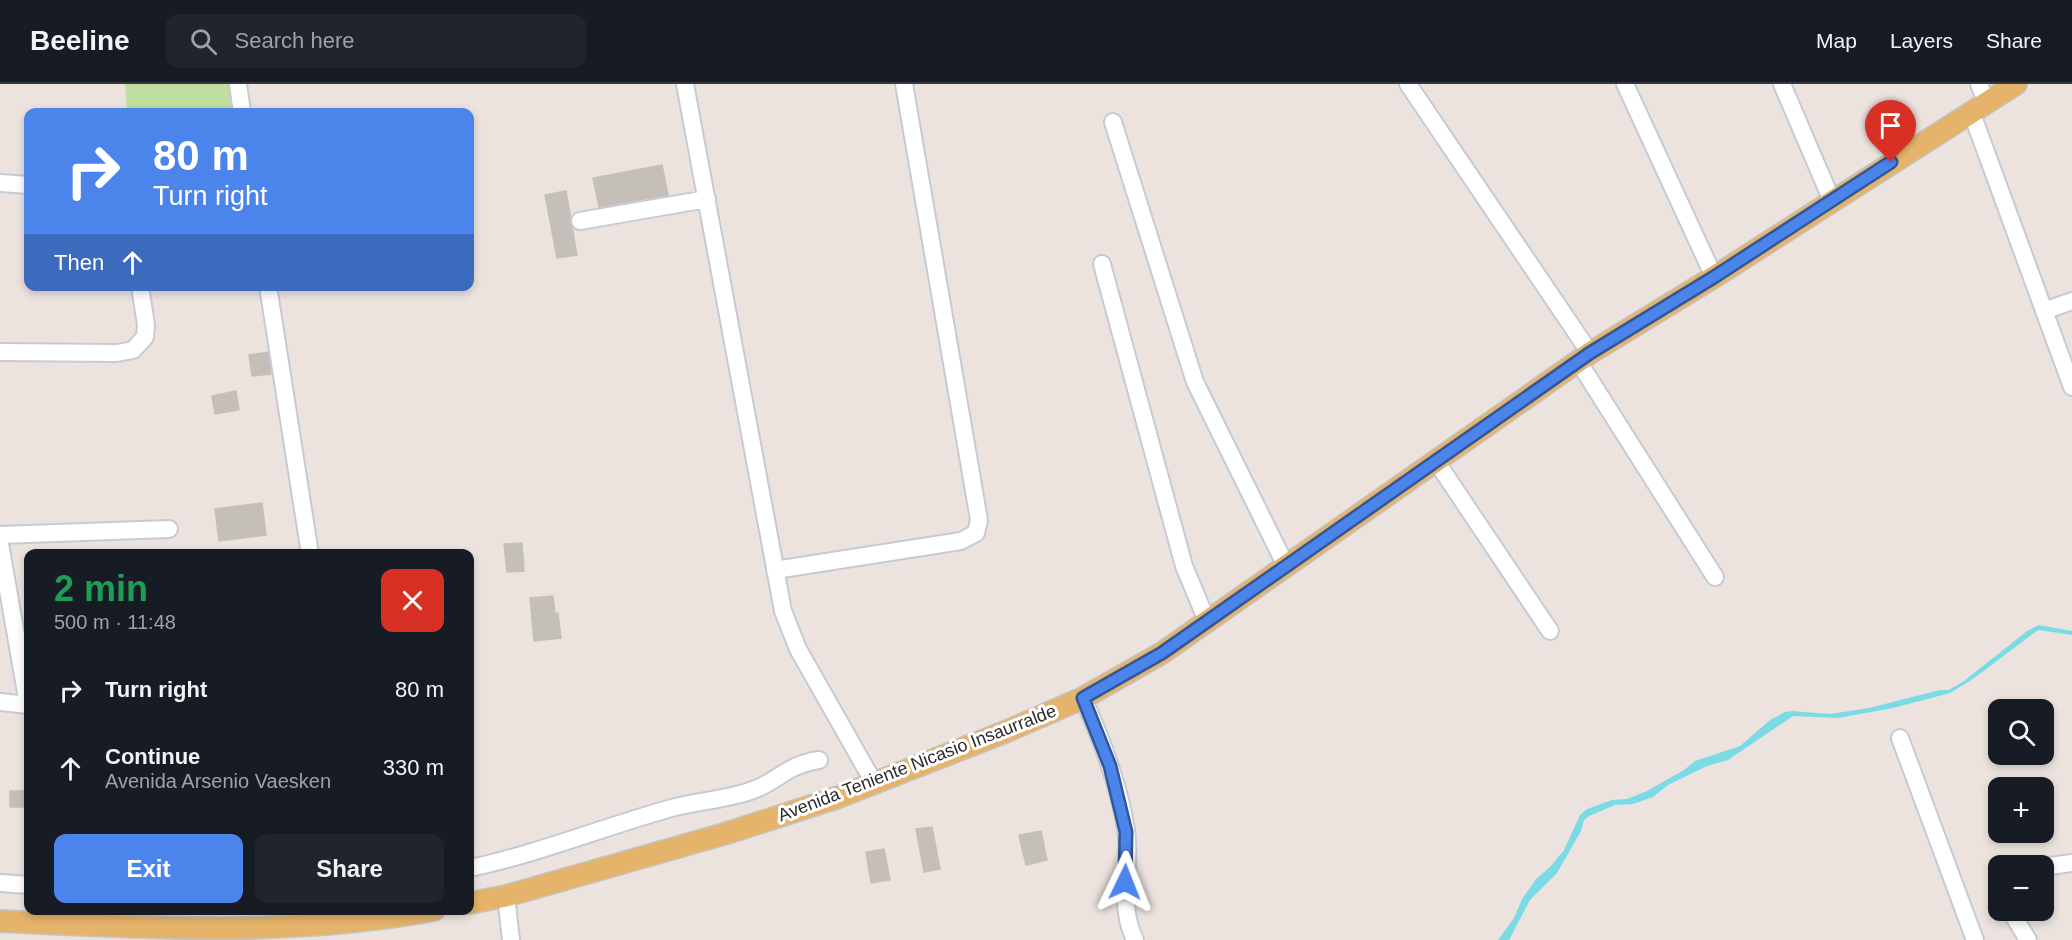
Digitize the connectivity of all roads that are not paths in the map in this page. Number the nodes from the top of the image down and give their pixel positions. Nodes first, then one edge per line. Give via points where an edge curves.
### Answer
1 (238, 84) edge
2 (686, 84) edge
3 (904, 84) edge
4 (1408, 84) edge
5 (1625, 84) edge
6 (1782, 84) edge
7 (2016, 84) edge
8 (1979, 99) edge
9 (241, 108) edge
10 (1113, 122) dead end
11 (0, 183) edge
12 (24, 185) edge
13 (707, 199) junction
14 (1832, 201) junction
15 (580, 222) dead end
16 (1102, 264) dead end
17 (1714, 277) junction
18 (141, 291) edge
19 (269, 291) edge
20 (2072, 301) edge
21 (2044, 311) junction
22 (0, 352) edge
23 (1584, 357) junction
24 (2072, 387) edge
25 (1436, 461) junction
26 (169, 529) dead end
27 (0, 535) edge
28 (0, 544) edge
29 (309, 549) edge
30 (1286, 566) junction
31 (775, 570) junction
32 (1714, 577) dead end
33 (1207, 621) junction
34 (1550, 631) dead end
35 (24, 682) edge
36 (1083, 698) junction
37 (0, 702) edge
38 (24, 705) edge
39 (1900, 738) dead end
40 (819, 760) dead end
41 (873, 783) junction
42 (2072, 863) edge
43 (2054, 865) edge
44 (474, 867) edge
45 (0, 883) edge
46 (24, 885) edge
47 (506, 896) junction
48 (474, 902) edge
49 (376, 916) edge
50 (0, 921) edge
51 (2017, 921) edge
52 (130, 934) edge
53 (511, 940) edge
54 (1135, 940) edge
55 (1975, 940) edge
56 (2028, 940) edge

1 - 9 street
2 - 13 street
3 - 31 street via 979,520 976,533 961,542
4 - 23 street
5 - 17 street
6 - 14 street
7 - 8 main road, Avenida Teniente Nicasio Insaurralde
8 - 14 main road, Avenida Teniente Nicasio Insaurralde
8 - 21 street
10 - 30 street via 1195,381
11 - 12 street
13 - 15 street
13 - 31 street
14 - 17 main road, Avenida Teniente Nicasio Insaurralde
16 - 33 street via 1184,566
17 - 23 main road, Avenida Teniente Nicasio Insaurralde
18 - 22 street via 146,337 132,350
19 - 29 street
20 - 21 street
21 - 24 street
23 - 25 main road, Avenida Teniente Nicasio Insaurralde
23 - 32 street
25 - 30 main road, Avenida Teniente Nicasio Insaurralde
25 - 34 street
26 - 27 street
28 - 35 street
30 - 33 main road, Avenida Teniente Nicasio Insaurralde
31 - 41 street via 783,611 798,649
33 - 36 main road, Avenida Teniente Nicasio Insaurralde via 1162,653
36 - 41 main road, Avenida Teniente Nicasio Insaurralde
36 - 54 street via 1110,766 1126,832 1128,927
37 - 38 street
39 - 55 street
40 - 44 street via 802,763 754,790 671,808 551,848
41 - 47 main road, Avenida Teniente Nicasio Insaurralde via 724,834
42 - 43 street
45 - 46 street
47 - 48 main road, Avenida Teniente Nicasio Insaurralde
47 - 53 street
49 - 52 main road
50 - 52 main road
51 - 56 street

